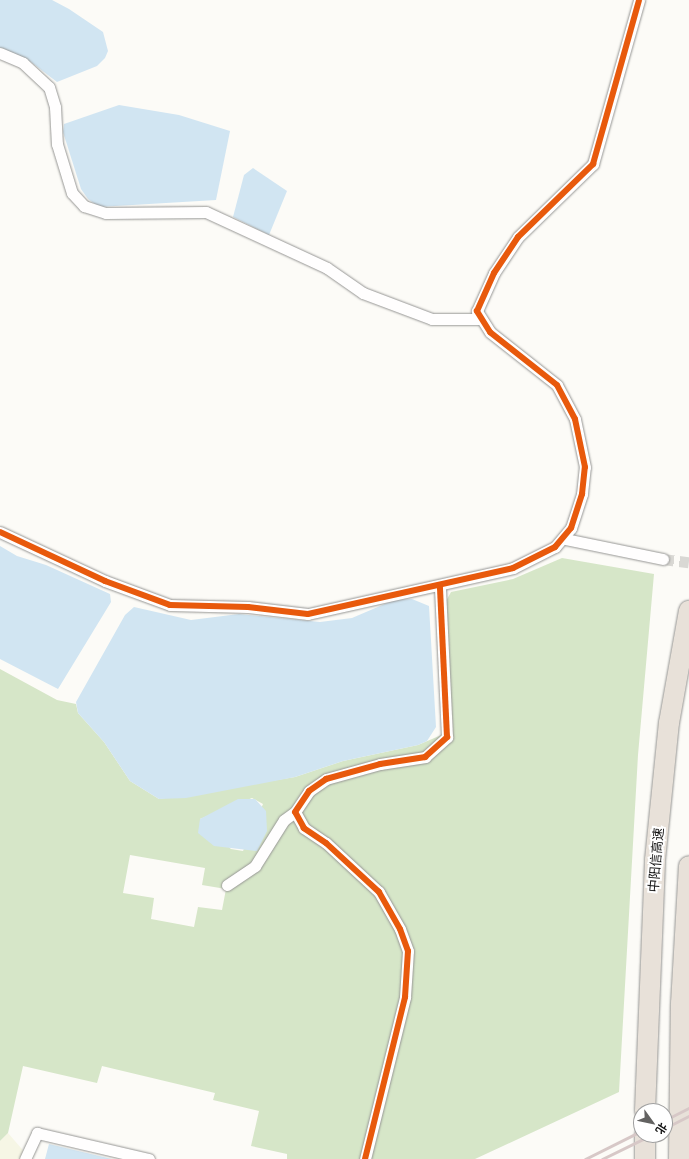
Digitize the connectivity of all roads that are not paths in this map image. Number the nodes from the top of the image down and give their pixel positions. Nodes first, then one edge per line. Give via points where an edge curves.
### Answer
1 (640, 0) edge
2 (0, 53) edge
3 (480, 319) junction
4 (0, 532) edge
5 (565, 539) junction
6 (663, 559) tunnel mouth
7 (440, 586) junction
8 (689, 611) edge
9 (296, 812) junction
10 (689, 866) edge
11 (227, 885) dead end
12 (645, 1103) edge
13 (645, 1143) edge
14 (24, 1159) edge
15 (149, 1159) edge
16 (365, 1159) edge
17 (645, 1159) edge
18 (679, 1159) edge

1 - 3 street via 593,164 518,237 483,294 477,310
2 - 3 street via 23,63 49,87 55,107 57,144 72,192 84,206 106,214 206,212 327,268 363,292 432,318
3 - 5 street via 490,332 557,384 575,419 584,476 580,508
4 - 7 street via 105,581 181,607 248,607 316,614
5 - 6 street
5 - 7 street via 526,564
7 - 9 street via 447,737 425,757 326,779 309,791
8 - 12 highway, 中阳信高速 via 668,723 655,860
9 - 11 street via 284,820 255,866
9 - 16 street via 304,828 326,843 376,889 400,929 408,951 405,997
10 - 18 highway via 681,1004
13 - 17 highway
14 - 15 street via 37,1133

